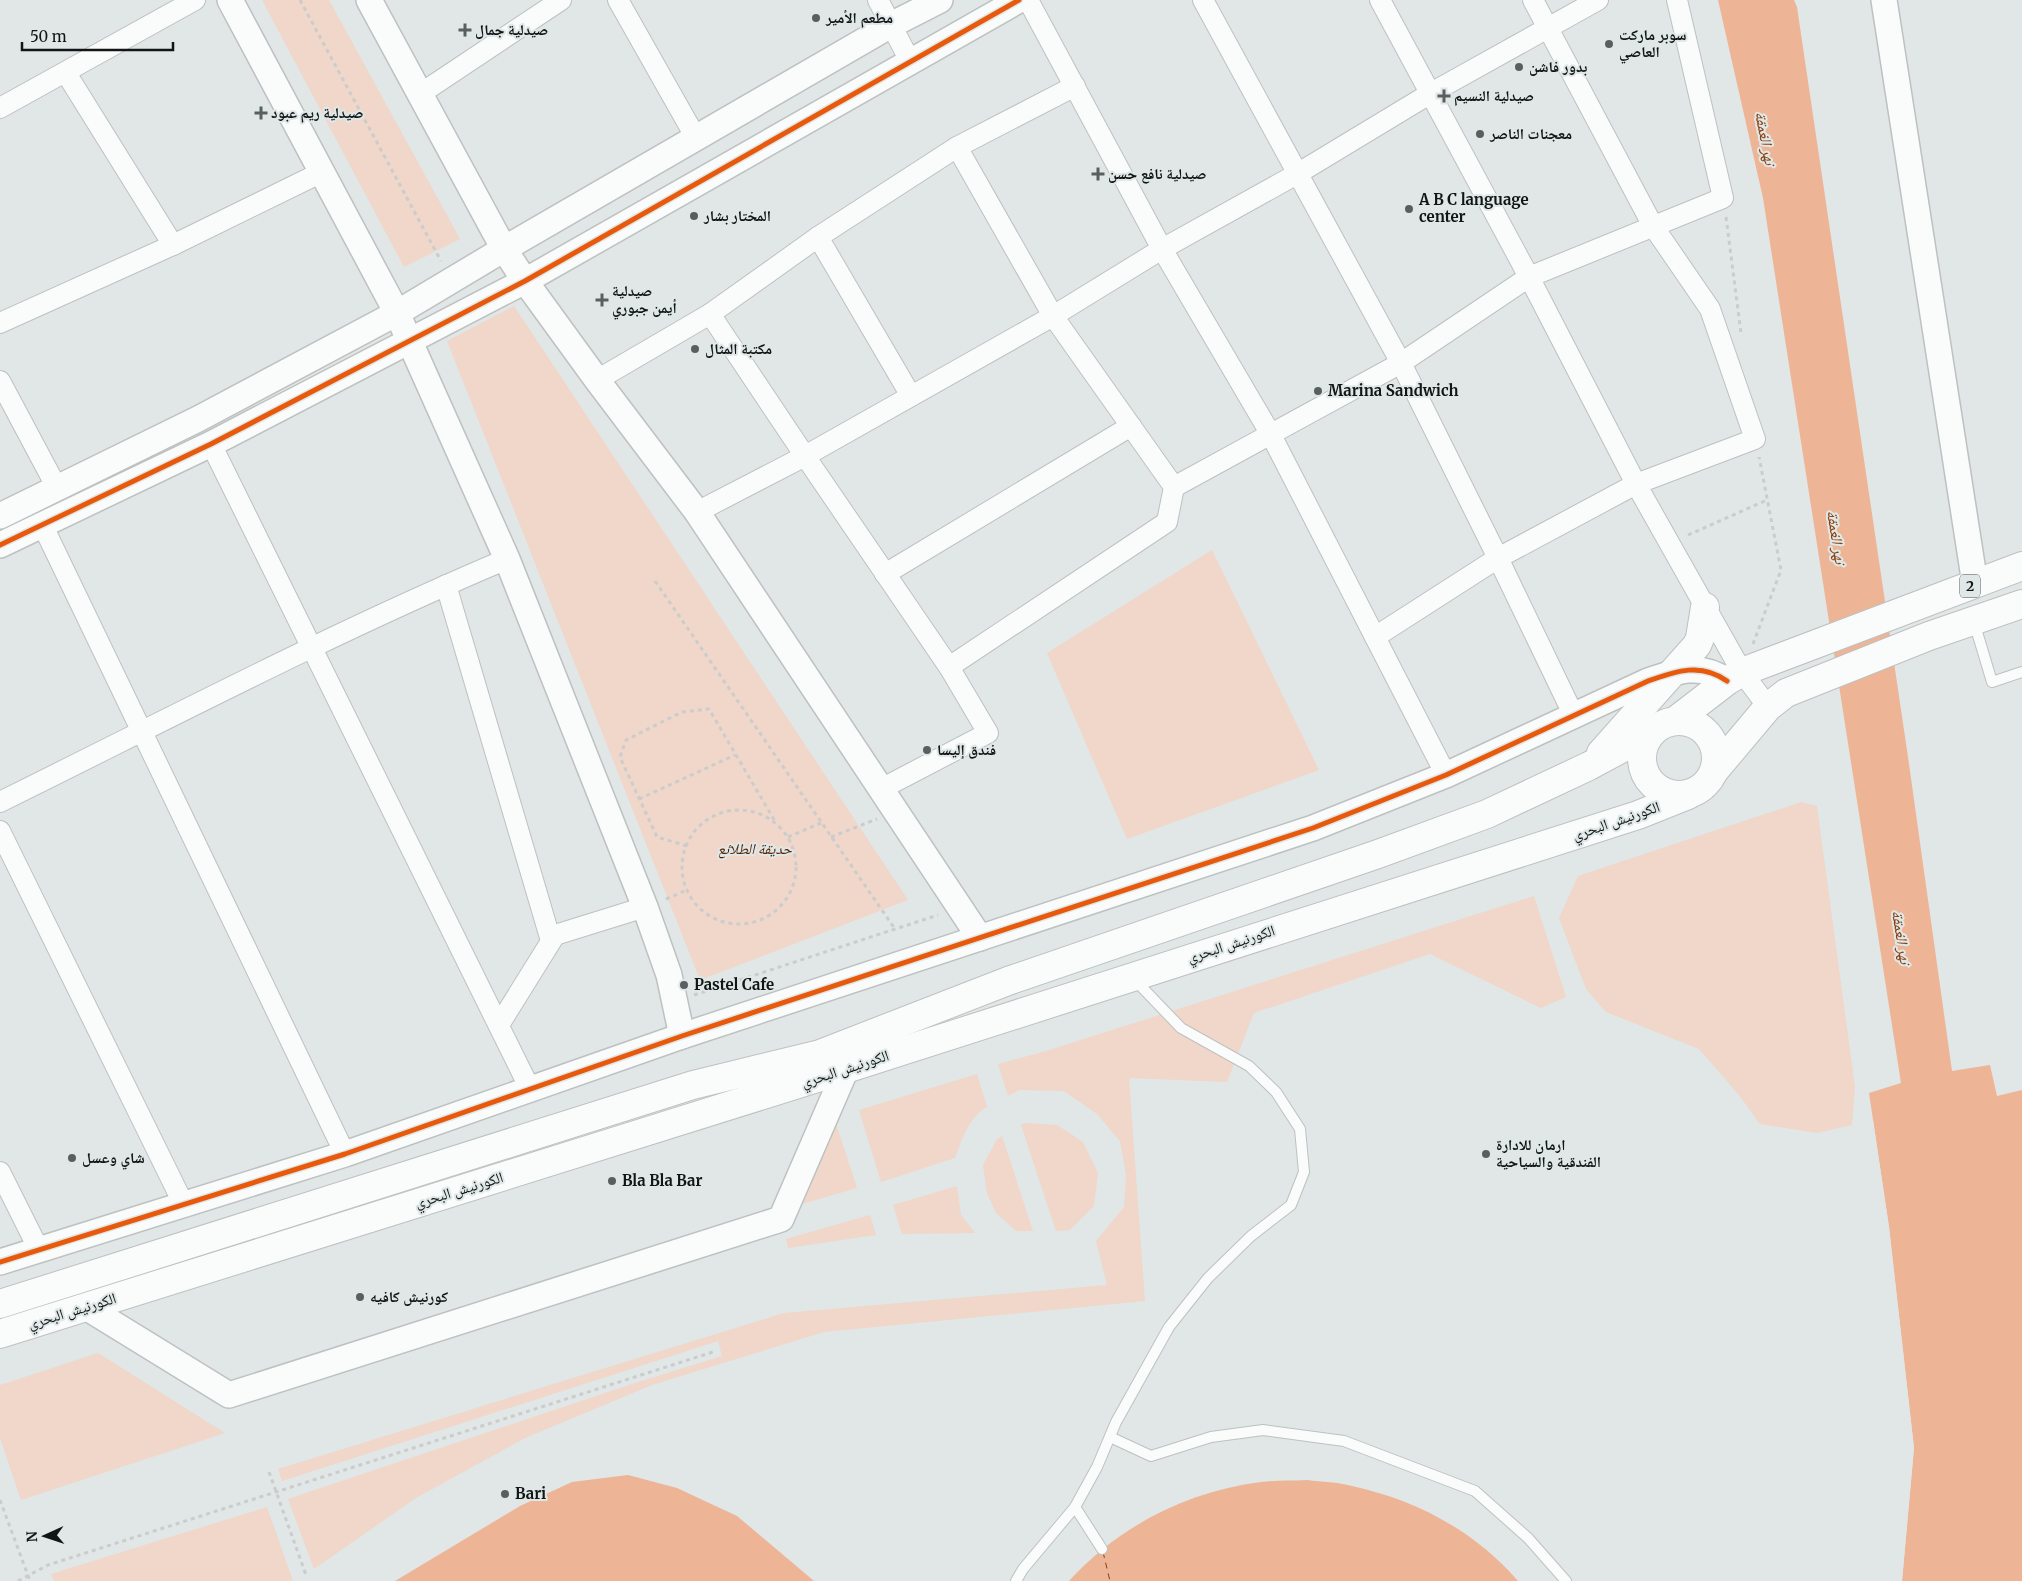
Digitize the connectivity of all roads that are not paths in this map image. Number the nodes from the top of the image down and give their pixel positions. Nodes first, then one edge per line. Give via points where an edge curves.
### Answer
1 (195, 0) edge
2 (230, 0) edge
3 (369, 0) edge
4 (561, 0) edge
5 (618, 0) edge
6 (878, 0) edge
7 (940, 0) edge
8 (1019, 0) edge
9 (1028, 0) edge
10 (1203, 0) edge
11 (1380, 0) edge
12 (1533, 0) edge
13 (1598, 0) edge
14 (1677, 0) edge
15 (1884, 0) edge
16 (891, 25) junction
17 (1549, 28) junction
18 (910, 61) junction
19 (66, 73) junction
20 (1075, 86) junction
21 (1431, 92) junction
22 (420, 94) junction
23 (0, 108) edge
24 (696, 138) junction
25 (957, 147) junction
26 (322, 172) junction
27 (1296, 174) junction
28 (1653, 226) junction
29 (818, 238) junction
30 (173, 245) junction
31 (504, 249) junction
32 (1162, 249) junction
33 (1530, 277) junction
34 (525, 280) junction
35 (398, 313) junction
36 (710, 314) junction
37 (1053, 316) junction
38 (0, 323) edge
39 (411, 341) junction
40 (1401, 363) junction
41 (597, 380) junction
42 (0, 381) edge
43 (911, 396) junction
44 (1131, 426) junction
45 (1270, 433) junction
46 (211, 444) junction
47 (805, 456) junction
48 (1636, 484) junction
49 (1174, 487) junction
50 (57, 488) junction
51 (697, 512) junction
52 (0, 516) edge
53 (42, 524) junction
54 (0, 545) edge
55 (1498, 558) junction
56 (507, 559) junction
57 (2022, 566) edge
58 (885, 574) junction
59 (1975, 584) junction
60 (446, 585) junction
61 (2022, 604) edge
62 (1705, 607) junction
63 (1973, 621) junction
64 (1376, 637) junction
65 (311, 648) junction
66 (949, 667) junction
67 (2022, 672) edge
68 (1671, 673) junction
69 (1734, 676) junction
70 (1777, 700) junction
71 (1574, 716) junction
72 (1663, 727) junction
73 (143, 732) junction
74 (1589, 766) junction
75 (1715, 770) junction
76 (1446, 774) junction
77 (881, 789) junction
78 (1688, 795) junction
79 (0, 802) edge
80 (0, 831) edge
81 (645, 908) junction
82 (980, 938) junction
83 (551, 941) junction
84 (1132, 976) junction
85 (498, 1025) junction
86 (682, 1036) junction
87 (846, 1069) junction
88 (530, 1089) junction
89 (345, 1154) junction
90 (0, 1172) edge
91 (184, 1205) junction
92 (38, 1250) junction
93 (0, 1262) edge
94 (0, 1304) edge
95 (86, 1307) junction
96 (0, 1334) edge
97 (1110, 1437) junction
98 (1075, 1507) junction
99 (1102, 1549) dead end
100 (1016, 1581) edge
101 (1566, 1581) edge

1 - 19 street
2 - 26 street
3 - 22 street
4 - 22 street
5 - 24 street
6 - 16 street
7 - 16 street
8 - 18 street
9 - 20 street
10 - 27 street
11 - 21 street
12 - 17 street
13 - 17 street
14 - 28 street via 1723,198
15 - 59 street
16 - 18 street
16 - 24 street
17 - 21 street
17 - 28 street
18 - 34 street
19 - 23 street
19 - 30 street
20 - 25 street
20 - 32 street
21 - 27 street
21 - 33 street
22 - 31 street
24 - 31 street
25 - 29 street
25 - 37 street
26 - 30 street
26 - 35 street
27 - 32 street
27 - 40 street
28 - 33 street
28 - 48 street via 1710,309 1755,439
29 - 36 street
29 - 43 street
30 - 38 street
31 - 34 street
31 - 35 street
32 - 37 street
32 - 45 street
33 - 40 street
33 - 48 street
34 - 39 street
34 - 41 street
35 - 39 street
35 - 50 street via 198,419
36 - 41 street
36 - 47 street
37 - 43 street
37 - 44 street
39 - 46 street
39 - 56 street
40 - 45 street
40 - 55 street
41 - 51 street
42 - 50 street
43 - 47 street
44 - 49 street
44 - 58 street
45 - 49 street
45 - 64 street
46 - 53 street
46 - 65 street
47 - 51 street
47 - 58 street
48 - 55 street
48 - 62 street
49 - 66 street via 1167,522
50 - 52 street
51 - 77 street
53 - 54 street
53 - 73 street
55 - 64 street
55 - 71 street
56 - 60 street
56 - 81 street
57 - 59 main road, 2
58 - 66 street
59 - 69 main road, الكورنيش البحري / 2
60 - 65 street
60 - 83 street
61 - 63 main road
62 - 68 main road via 1700,638
62 - 69 street
63 - 67 lane via 1992,682
63 - 70 main road via 1929,636
64 - 76 street
65 - 73 street
65 - 85 street
66 - 77 street via 988,733
68 - 69 street via 1705,670
68 - 71 street
68 - 74 main road
69 - 70 street
69 - 72 main road, الكورنيش البحري
70 - 75 main road
71 - 76 street
72 - 74 main road, الكورنيش البحري
72 - 75 main road via 1690,722 1703,729 1712,741 1716,755
72 - 78 main road via 1644,744 1644,771 1650,783 1661,792 1674,796
73 - 79 street
73 - 89 street
74 - 94 main road, الكورنيش البحري via 1488,814 1008,981 820,1054 693,1085
75 - 78 main road via 1700,790
76 - 82 street via 1313,828
77 - 82 street
78 - 84 main road, الكورنيش البحري via 1638,815
80 - 91 street
81 - 83 street via 555,935
81 - 86 street via 669,975
82 - 86 street
83 - 85 street
84 - 87 main road, الكورنيش البحري
84 - 97 lane via 1181,1028 1249,1066 1276,1092 1300,1129 1304,1172 1291,1205 1251,1236 1208,1278 1169,1327
85 - 88 street
86 - 88 street
87 - 95 main road, الكورنيش البحري
87 - 95 street via 781,1219 229,1395
88 - 89 street
89 - 91 street
90 - 92 street
91 - 92 street
92 - 93 street
95 - 96 main road, الكورنيش البحري
97 - 98 lane
97 - 101 lane via 1151,1456 1211,1437 1263,1430 1344,1441 1475,1491 1528,1538
98 - 99 lane
98 - 100 lane

